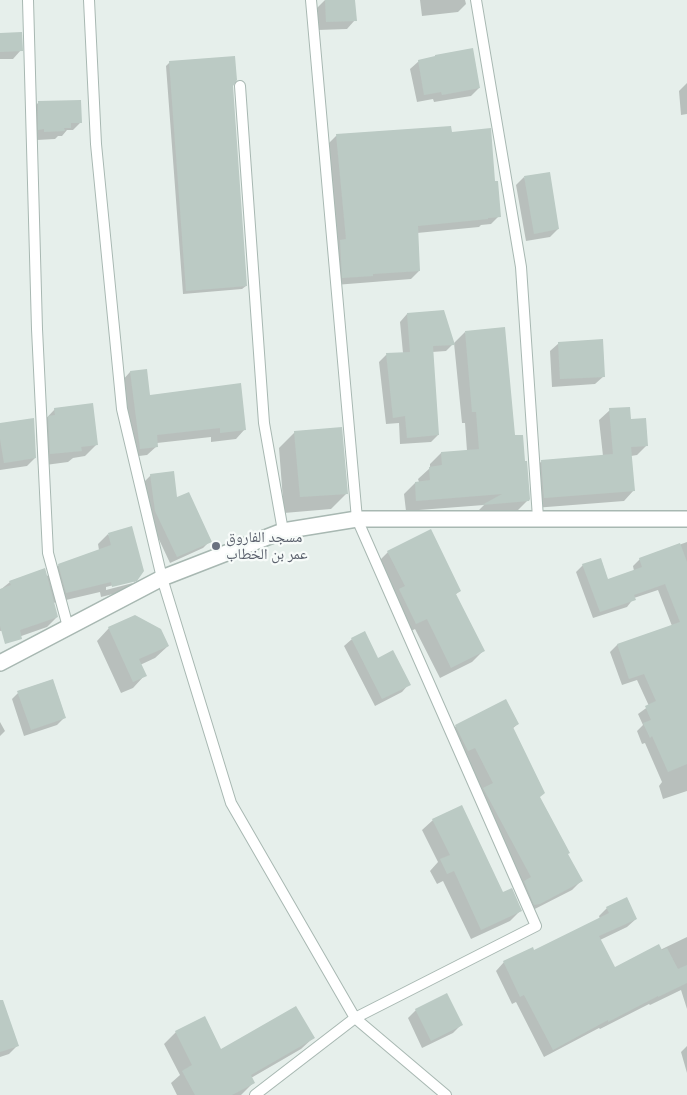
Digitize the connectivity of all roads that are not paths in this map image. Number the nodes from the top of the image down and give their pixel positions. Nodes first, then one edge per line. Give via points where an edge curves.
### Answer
1 (28, 0) edge
2 (89, 0) edge
3 (311, 0) edge
4 (476, 0) edge
5 (240, 86) dead end
6 (538, 518) junction
7 (357, 519) junction
8 (687, 520) edge
9 (283, 530) junction
10 (162, 578) junction
11 (68, 627) junction
12 (0, 663) edge
13 (355, 1018) junction
14 (255, 1095) edge
15 (446, 1095) edge

1 - 11 lane via 37,329 48,553
2 - 10 lane via 96,144 122,409
3 - 7 lane
4 - 6 lane via 521,266
5 - 9 lane via 264,423
6 - 7 street
6 - 8 street
7 - 9 street
7 - 13 lane via 536,926
9 - 10 street
10 - 11 street
10 - 13 lane via 231,802
11 - 12 street
13 - 14 lane
13 - 15 lane

